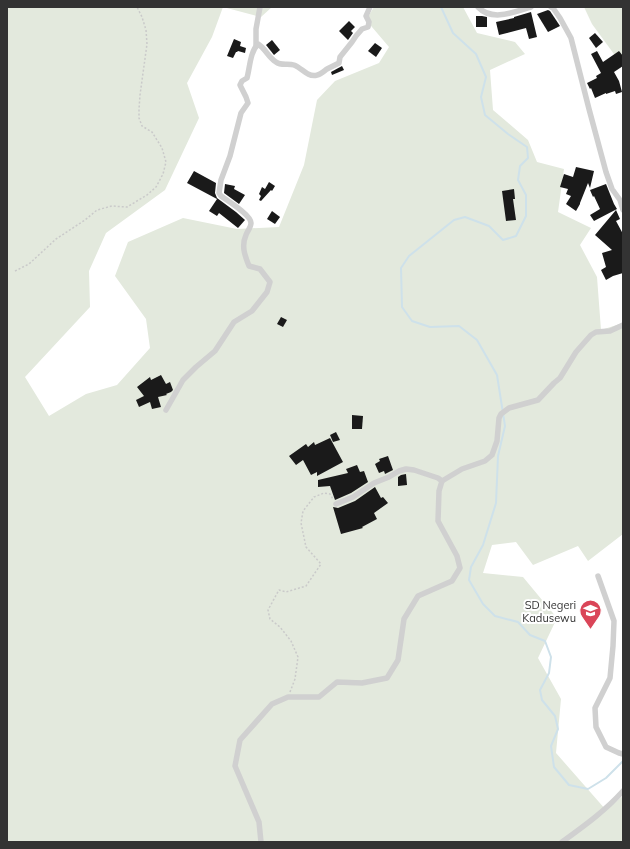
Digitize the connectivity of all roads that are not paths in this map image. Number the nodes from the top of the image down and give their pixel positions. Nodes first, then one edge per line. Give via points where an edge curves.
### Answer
1 (260, 7) edge
2 (370, 7) edge
3 (478, 7) edge
4 (531, 7) edge
5 (551, 7) edge
6 (256, 45) junction
7 (621, 200) edge
8 (623, 210) edge
9 (623, 325) edge
10 (166, 410) dead end
11 (442, 481) junction
12 (336, 504) road end
13 (598, 576) dead end
14 (623, 754) edge
15 (623, 791) edge
16 (261, 842) edge
17 (562, 842) edge

1 - 6 street
2 - 6 street via 366,16 368,27 356,36 340,57 339,63 319,76 309,74 293,65 276,63 261,46
3 - 4 street via 490,15 511,13
5 - 7 street via 572,38 606,172 612,189
6 - 10 street via 247,78 240,85 248,102 241,113 219,193 250,220 244,252 249,266 260,269 270,282 267,292 252,311 234,322 215,350 183,380
7 - 8 street
9 - 11 street via 591,335 576,352 560,378 538,400 508,408 501,414 497,441 492,454 485,461 462,469
11 - 12 street via 406,469
11 - 16 street via 438,521 457,556 460,568 452,581 418,596 404,619 398,660 387,678 362,683 337,682 320,697 288,697 272,704 240,740 235,766 259,822
13 - 14 street via 614,621 610,678 595,708 596,727 606,747
15 - 17 street via 593,820

